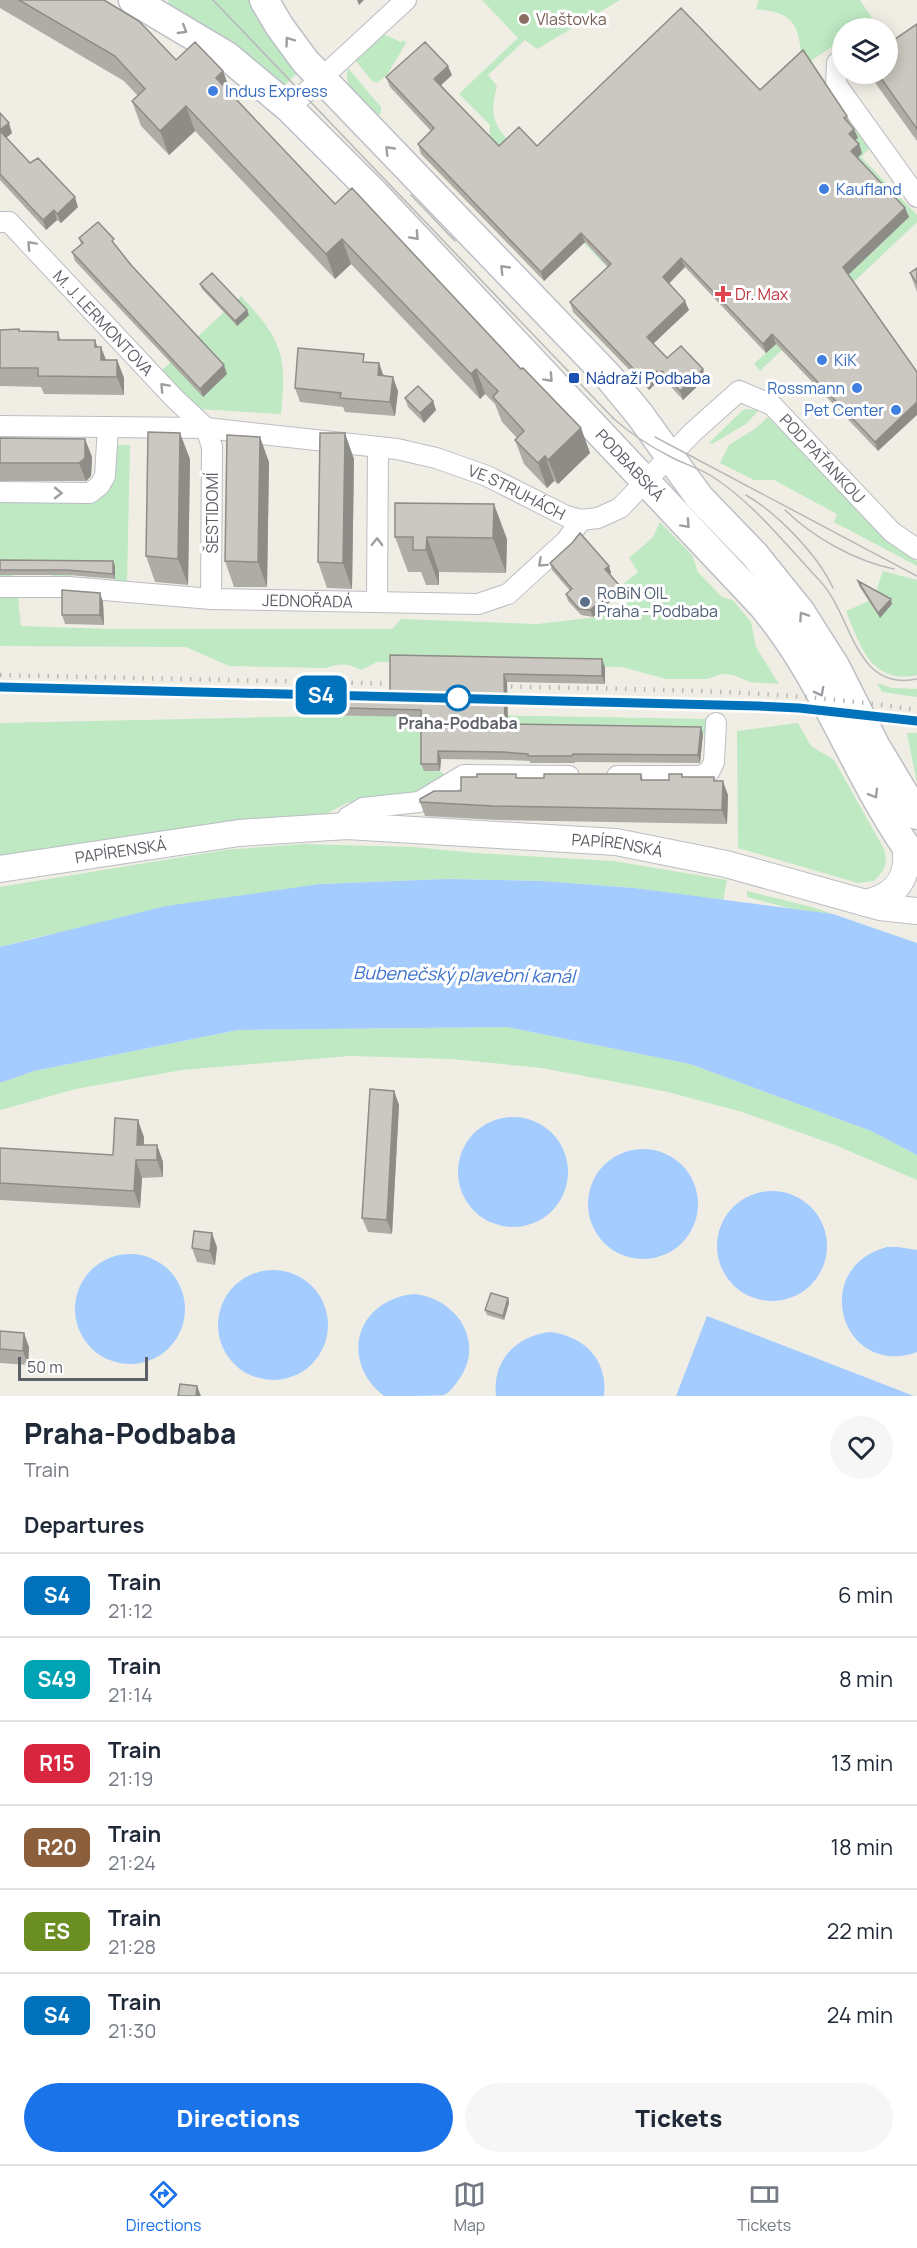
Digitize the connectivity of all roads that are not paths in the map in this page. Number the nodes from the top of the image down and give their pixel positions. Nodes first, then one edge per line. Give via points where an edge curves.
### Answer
1 (133, 0) edge
2 (264, 0) edge
3 (406, 0) edge
4 (320, 78) junction
5 (836, 84) edge
6 (289, 108) junction
7 (917, 197) edge
8 (0, 222) edge
9 (0, 426) edge
10 (108, 427) junction
11 (206, 428) junction
12 (378, 447) junction
13 (670, 457) junction
14 (646, 481) junction
15 (0, 492) edge
16 (581, 520) junction
17 (917, 549) edge
18 (0, 587) edge
19 (211, 599) junction
20 (386, 601) junction
21 (716, 723) dead end
22 (917, 815) edge
23 (347, 826) junction
24 (911, 854) edge
25 (0, 869) edge
26 (872, 905) junction
27 (917, 911) edge
28 (917, 924) edge

1 -> 6 main road, PODBABSKÁ via 227,56
4 -> 2 main road, PODBABSKÁ via 290,42
3 - 4 street
4 - 6 street
13 -> 4 main road, PODBABSKÁ via 608,376
5 - 7 street
6 -> 14 main road, PODBABSKÁ
11 -> 8 street, M. J. LERMONTOVA via 9,222
9 - 10 street, VE STRUHÁCH
10 - 11 street, VE STRUHÁCH
15 -> 10 street via 90,494 105,476
11 - 12 street, VE STRUHÁCH
11 - 19 street, ŠESTIDOMÍ via 212,447
12 - 16 street, VE STRUHÁCH via 436,458 487,476
20 -> 12 street
13 - 14 street, VE STRUHÁCH
13 - 17 street, POD PAŤANKOU via 739,391 756,396 772,405 892,532
22 -> 13 main road, PODBABSKÁ via 800,611 754,554 699,497
14 - 16 street, VE STRUHÁCH via 620,508 598,518
14 -> 24 main road, PODBABSKÁ via 779,624
16 -> 20 street, JEDNOŘADÁ via 566,541 508,594 478,604
18 - 19 street, JEDNOŘADÁ via 69,587
19 - 20 street, JEDNOŘADÁ
21 - 23 street via 714,762 709,772 699,776 464,775 420,802 363,808 348,817
23 - 25 street, PAPÍRENSKÁ via 239,833
23 - 26 street, PAPÍRENSKÁ via 616,842 746,868
24 - 26 street via 899,884
26 - 27 street, PAPÍRENSKÁ
26 - 28 street, PAPÍRENSKÁ

